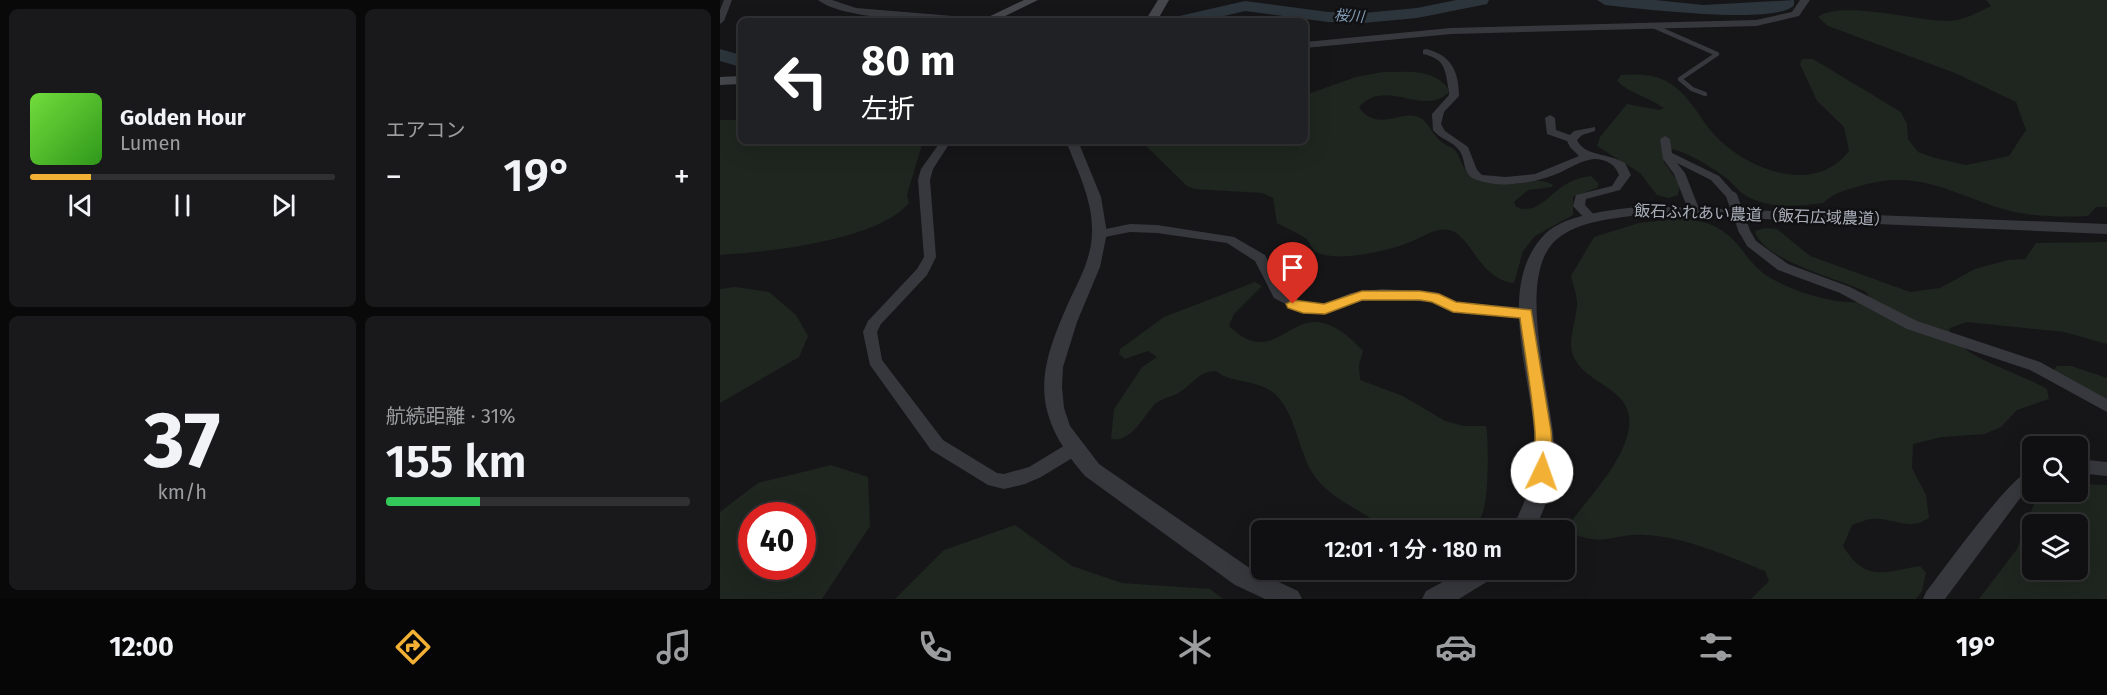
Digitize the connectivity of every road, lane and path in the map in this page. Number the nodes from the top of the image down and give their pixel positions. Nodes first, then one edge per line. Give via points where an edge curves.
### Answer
1 (728, 0) edge
2 (823, 0) edge
3 (1034, 0) edge
4 (1164, 0) edge
5 (1805, 0) edge
6 (940, 18) edge
7 (993, 18) edge
8 (1152, 18) edge
9 (720, 21) edge
10 (1651, 25) junction
11 (1308, 45) edge
12 (1426, 52) dead end
13 (738, 80) edge
14 (720, 81) edge
15 (1705, 94) dead end
16 (1551, 118) dead end
17 (1591, 129) dead end
18 (1572, 139) junction
19 (1665, 139) dead end
20 (944, 144) edge
21 (1073, 144) edge
22 (1667, 154) junction
23 (1586, 156) junction
24 (1694, 211) junction
25 (1590, 217) junction
26 (2107, 229) edge
27 (1100, 234) junction
28 (1526, 313) junction
29 (2107, 406) edge
30 (1073, 449) junction
31 (2088, 467) edge
32 (2107, 469) edge
33 (2022, 485) edge
34 (1527, 520) edge
35 (1469, 580) edge
36 (1290, 599) edge
37 (1434, 599) edge
38 (1933, 599) edge

1 - 9 street
2 - 6 street via 855,11
3 - 7 main road
4 - 8 main road
5 - 10 street via 1795,14 1768,22
10 - 11 street via 1451,31
10 - 15 lane via 1717,54 1680,79
12 - 23 street via 1449,63 1454,87 1454,96 1437,111 1437,130 1461,146 1475,175 1494,180 1529,179
13 - 14 main road
16 - 18 street via 1551,132
17 - 18 street
18 - 23 street
19 - 22 street
20 - 30 street via 924,180 930,257 922,272 875,321 870,332 875,360 938,445 994,480 1003,483 1022,478
21 - 27 street via 1097,208
22 - 24 street via 1686,187
22 - 29 street, bridge via 1715,178 1732,197 1750,243 1783,267 1845,290 1912,325 2035,366
23 - 25 street via 1616,162 1625,175 1616,188 1580,197 1579,206
24 - 25 street, 飯石ふれあい農道（飯石広域農道） via 1624,211
24 - 26 street, 飯石ふれあい農道（飯石広域農道）
25 - 28 street, 飯石ふれあい農道（飯石広域農道） via 1554,234 1534,257 1525,292
27 - 28 street via 1157,228 1230,240 1260,258 1280,295 1303,308 1325,309 1351,298 1382,294 1427,296 1453,307
27 - 30 street via 1094,262 1060,340 1052,378 1053,410
28 - 34 street, 飯石ふれあい農道（飯石広域農道） via 1545,459
30 - 36 street via 1092,470 1211,555 1243,577
31 - 32 street
33 - 38 street
35 - 37 street

